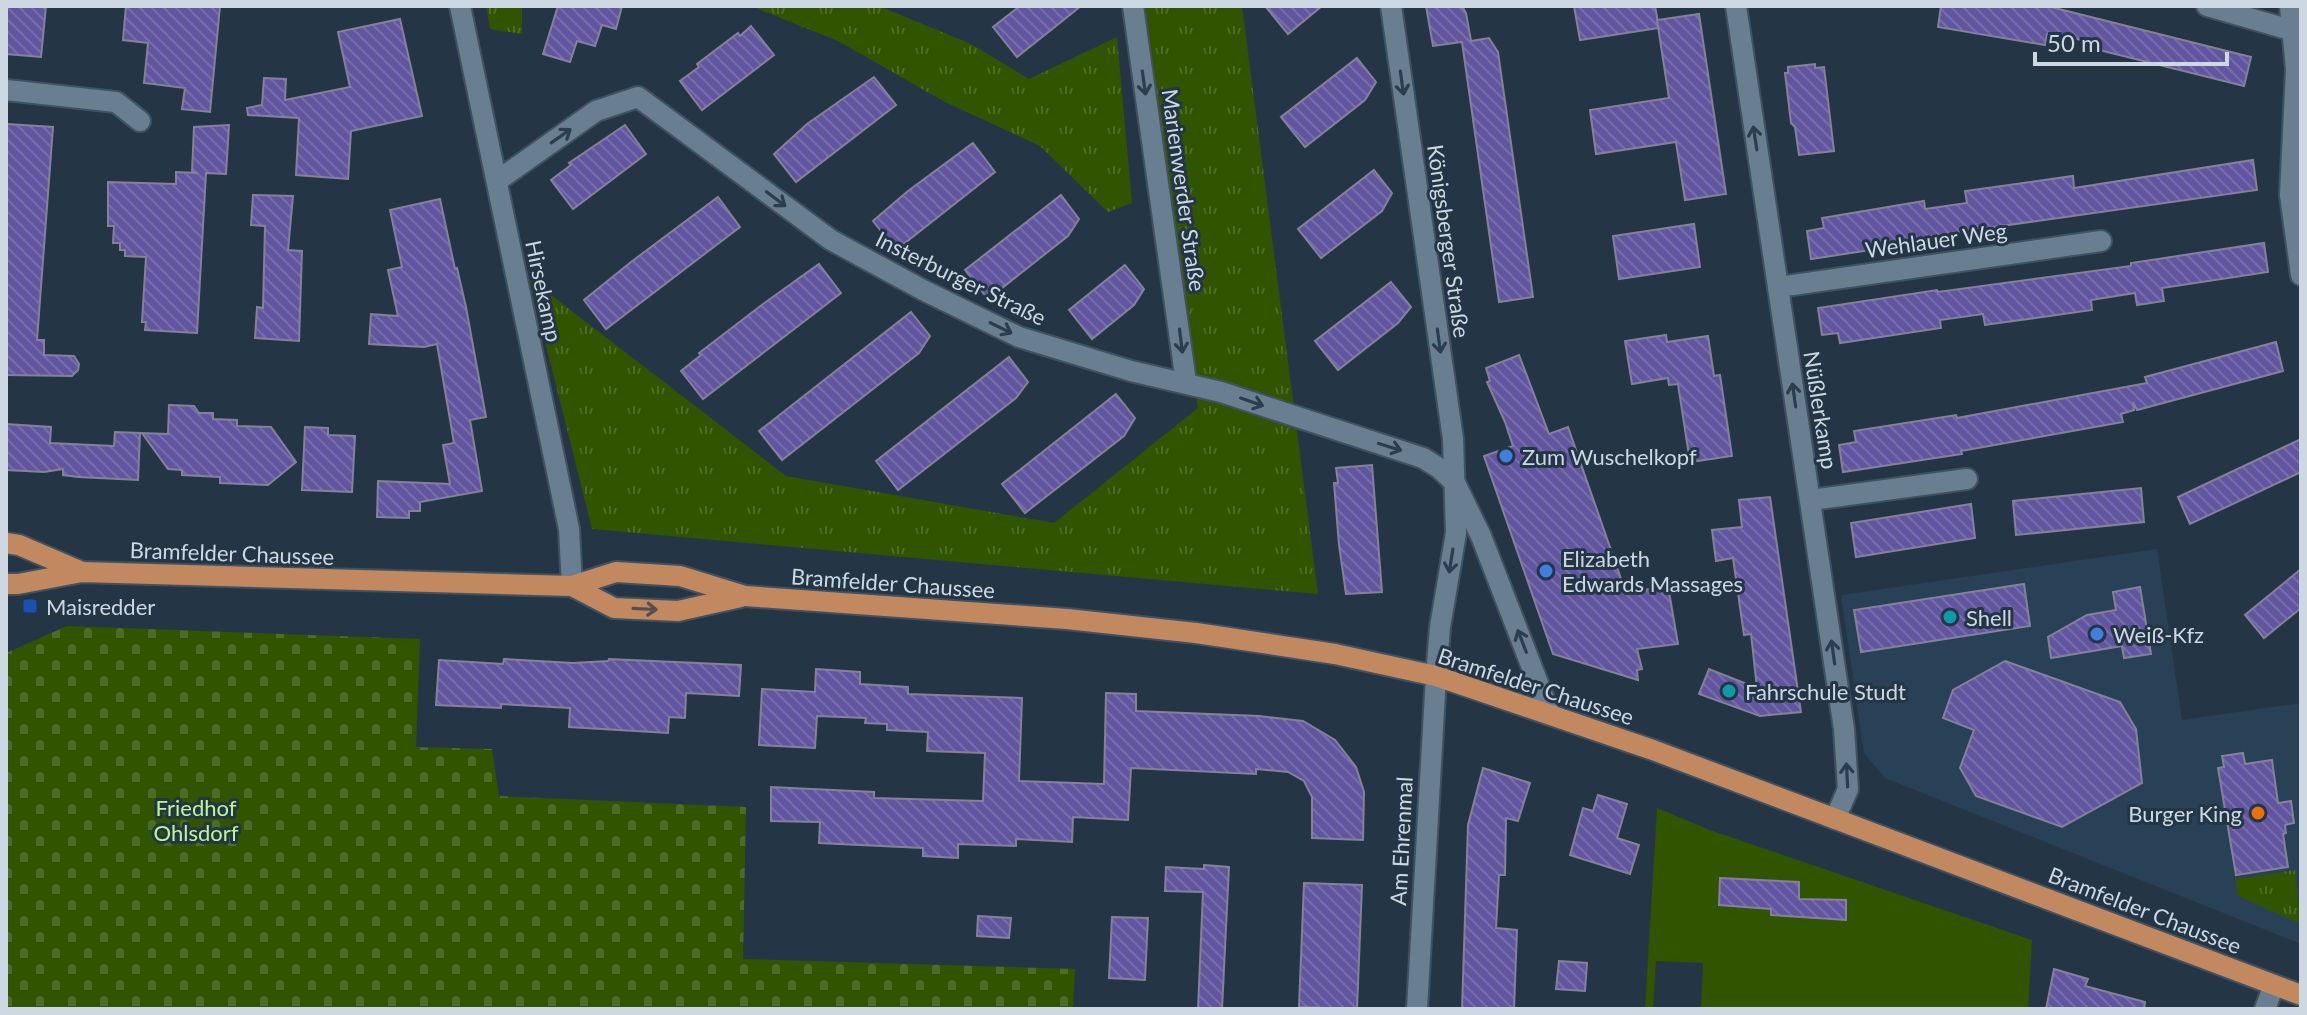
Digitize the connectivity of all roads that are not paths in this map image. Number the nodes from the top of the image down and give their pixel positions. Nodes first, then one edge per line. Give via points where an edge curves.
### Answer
1 (460, 6) edge
2 (1133, 6) edge
3 (1391, 6) edge
4 (1736, 6) edge
5 (2207, 6) edge
6 (2290, 6) edge
7 (2297, 32) edge
8 (6, 90) edge
9 (140, 121) dead end
10 (497, 181) junction
11 (2101, 241) dead end
12 (2301, 275) edge
13 (1778, 287) junction
14 (1186, 382) junction
15 (1967, 479) dead end
16 (1455, 483) junction
17 (1811, 500) junction
18 (6, 543) edge
19 (82, 572) junction
20 (6, 584) edge
21 (572, 586) junction
22 (745, 596) junction
23 (1436, 676) junction
24 (1550, 714) junction
25 (1835, 819) junction
26 (2274, 985) junction
27 (2301, 995) edge
28 (1417, 1009) edge
29 (2265, 1009) edge

1 - 10 street, Hirsekamp
2 -> 14 street, Marienwerder Straße
3 -> 16 street, Königsberger Straße
13 -> 4 street, Nüßlerkamp
5 - 7 street
6 - 7 street
7 - 12 street via 2290,195
8 - 9 street via 116,102
10 -> 14 street, Insterburger Straße via 596,111 638,97 831,240 923,290 1019,337
10 - 21 street, Hirsekamp via 569,529
11 - 13 street, Wehlauer Weg
17 -> 13 street, Nüßlerkamp
14 -> 16 street, Insterburger Straße via 1423,458
15 - 17 street
16 -> 23 street, Königsberger Straße via 1456,533
24 -> 16 street, Königsberger Straße
25 -> 17 street, Nüßlerkamp via 1848,789 1845,744
18 - 19 main road, Bramfelder Chaussee
19 - 20 main road, Bramfelder Chaussee
19 - 21 main road, Bramfelder Chaussee
21 - 22 main road, Bramfelder Chaussee via 616,572 680,576
21 -> 22 main road, Bramfelder Chaussee via 614,608 678,611
22 - 23 main road, Bramfelder Chaussee via 1196,633
23 - 24 main road, Bramfelder Chaussee
23 - 28 street, Am Ehrenmal
24 - 25 main road, Bramfelder Chaussee
25 - 26 main road, Bramfelder Chaussee
26 - 27 main road, Bramfelder Chaussee
26 - 29 street

